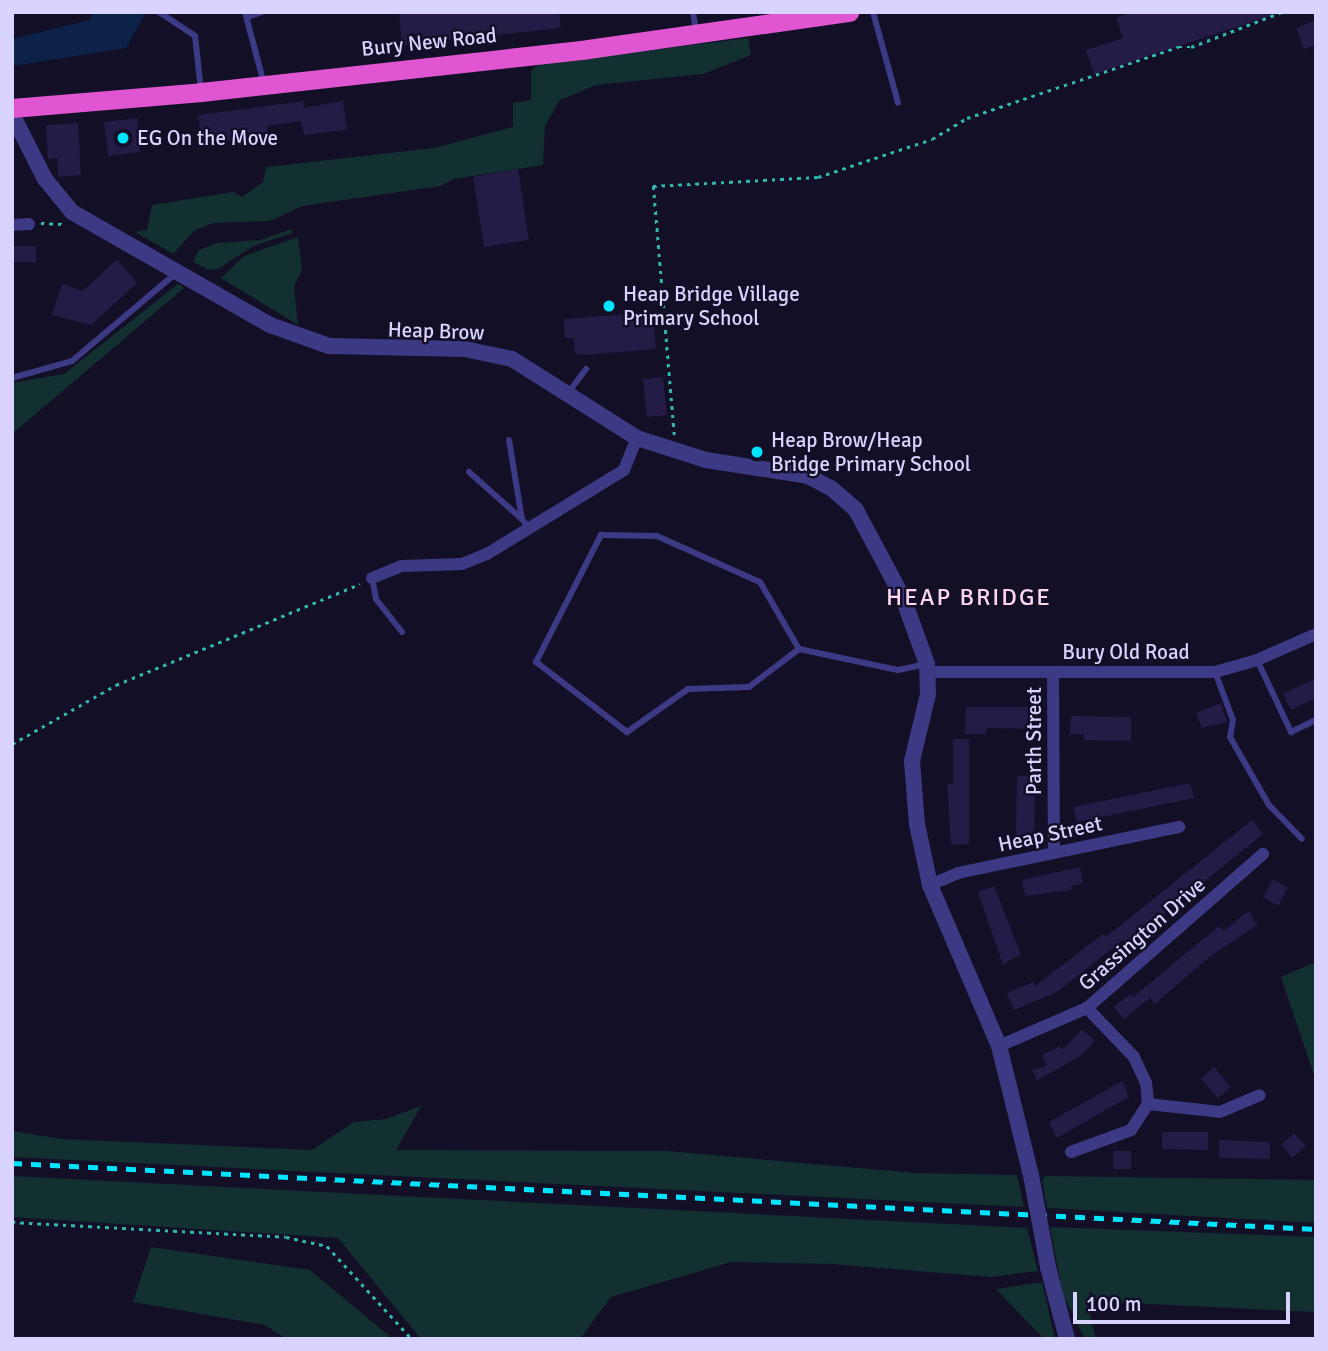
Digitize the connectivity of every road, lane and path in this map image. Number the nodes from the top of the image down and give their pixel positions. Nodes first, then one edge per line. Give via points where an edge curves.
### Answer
1 (159, 12) edge
2 (262, 12) edge
3 (693, 12) edge
4 (849, 12) edge
5 (873, 12) edge
6 (1282, 12) edge
7 (246, 15) edge
8 (696, 36) junction
9 (265, 85) junction
10 (201, 92) junction
11 (898, 103) dead end
12 (12, 108) edge
13 (12, 114) edge
14 (29, 224) joint
15 (66, 224) dead end
16 (12, 225) edge
17 (179, 270) junction
18 (586, 369) dead end
19 (12, 378) edge
20 (566, 395) junction
21 (638, 438) junction
22 (509, 440) dead end
23 (675, 453) junction
24 (469, 472) dead end
25 (526, 524) junction
26 (372, 578) junction
27 (402, 632) dead end
28 (1316, 634) edge
29 (799, 649) junction
30 (1257, 660) junction
31 (928, 668) junction
32 (1053, 672) junction
33 (1215, 672) junction
34 (1316, 720) edge
35 (12, 744) edge
36 (1179, 827) dead end
37 (1301, 839) dead end
38 (1054, 852) junction
39 (1263, 854) dead end
40 (930, 885) junction
41 (1087, 1008) junction
42 (999, 1046) junction
43 (1260, 1095) dead end
44 (1148, 1104) junction
45 (1071, 1152) dead end
46 (12, 1222) edge
47 (412, 1339) edge
48 (1068, 1339) edge

1 - 10 lane via 195,36
2 - 7 lane
3 - 8 lane
4 - 8 highway, Bury New Road
5 - 11 lane
6 - 23 path via 1191,47 1178,47 967,118 932,138 818,177 653,186
7 - 9 lane
8 - 9 highway, Bury New Road
9 - 10 highway, Bury New Road
10 - 12 highway, Bury New Road
13 - 17 street, Heap Brow via 45,179 72,212
14 - 15 path
14 - 16 street
17 - 19 lane via 159,292 72,360
17 - 20 street, Heap Brow via 291,335 361,349 489,353 522,365
18 - 20 lane
20 - 21 street, Heap Brow
21 - 23 street, Heap Brow
21 - 25 street via 624,470
22 - 25 lane
23 - 31 street, Heap Brow via 793,472 844,499 876,542
24 - 25 lane
25 - 26 street via 462,564 415,564
26 - 27 lane via 376,598
26 - 35 path via 116,685
28 - 30 street, Bury Old Road
29 - 29 lane via 761,582 657,536 601,535 536,662 627,732 688,689 748,687
29 - 31 lane via 898,670
30 - 33 street, Bury Old Road
30 - 34 lane via 1291,732
31 - 32 street, Bury Old Road
31 - 40 street via 912,761 917,824
32 - 33 street, Bury Old Road
32 - 38 street, Parth Street
33 - 37 lane via 1233,720 1230,737 1269,805
36 - 38 street, Heap Street
38 - 40 street, Heap Street via 958,873
39 - 41 street, Grassington Drive
40 - 42 street
41 - 42 street, Grassington Drive
41 - 44 street via 1134,1057 1146,1083
42 - 48 street, bridge
43 - 44 street via 1220,1112
44 - 45 street via 1131,1130
46 - 47 path via 286,1237 327,1246

